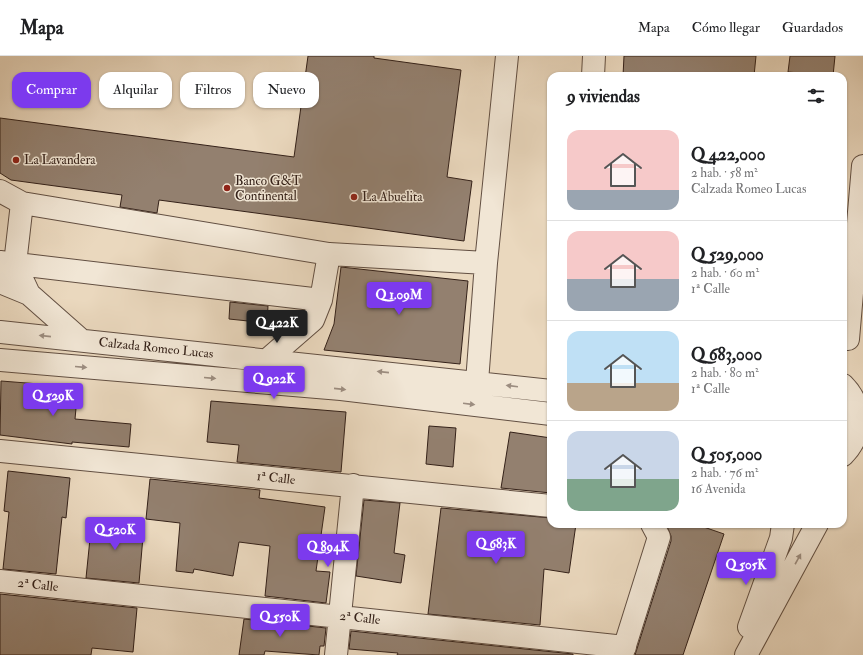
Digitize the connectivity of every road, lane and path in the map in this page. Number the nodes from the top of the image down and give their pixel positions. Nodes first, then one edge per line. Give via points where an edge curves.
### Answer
1 (507, 56) edge
2 (594, 56) edge
3 (593, 72) edge
4 (863, 166) edge
5 (0, 191) edge
6 (22, 203) junction
7 (329, 254) junction
8 (8, 263) edge
9 (486, 263) junction
10 (0, 282) edge
11 (29, 294) junction
12 (321, 300) junction
13 (863, 321) edge
14 (0, 332) edge
15 (847, 332) edge
16 (81, 340) junction
17 (847, 341) edge
18 (0, 360) edge
19 (267, 360) junction
20 (477, 382) junction
21 (847, 389) edge
22 (547, 391) edge
23 (547, 414) edge
24 (862, 422) edge
25 (847, 454) edge
26 (0, 455) edge
27 (353, 485) junction
28 (547, 506) edge
29 (654, 528) edge
30 (782, 528) edge
31 (815, 528) edge
32 (0, 581) edge
33 (340, 616) junction
34 (624, 651) edge
35 (336, 655) edge
36 (739, 655) edge
37 (746, 655) edge

1 - 9 street
2 - 3 street
4 - 15 street
5 - 6 street
6 - 7 street
6 - 8 street
7 - 9 street
7 - 12 street
8 - 11 street
8 - 12 street
9 - 20 street
10 - 11 street
11 - 16 street
12 - 19 street via 313,320
13 - 17 street
16 -> 14 street, Calzada Romeo Lucas
16 - 19 street, Calzada Romeo Lucas
18 -> 23 street, Calzada Romeo Lucas via 341,389
20 -> 19 street, Calzada Romeo Lucas
22 -> 20 street, Calzada Romeo Lucas
21 - 24 street via 860,408
24 - 25 street via 860,433
26 - 27 street, 1ª Calle
27 - 28 street, 1ª Calle
27 - 33 street
29 - 34 street via 659,537
30 - 36 street
37 -> 31 street
32 - 33 street, 2ª Calle
33 - 34 street, 2ª Calle
33 - 35 street

